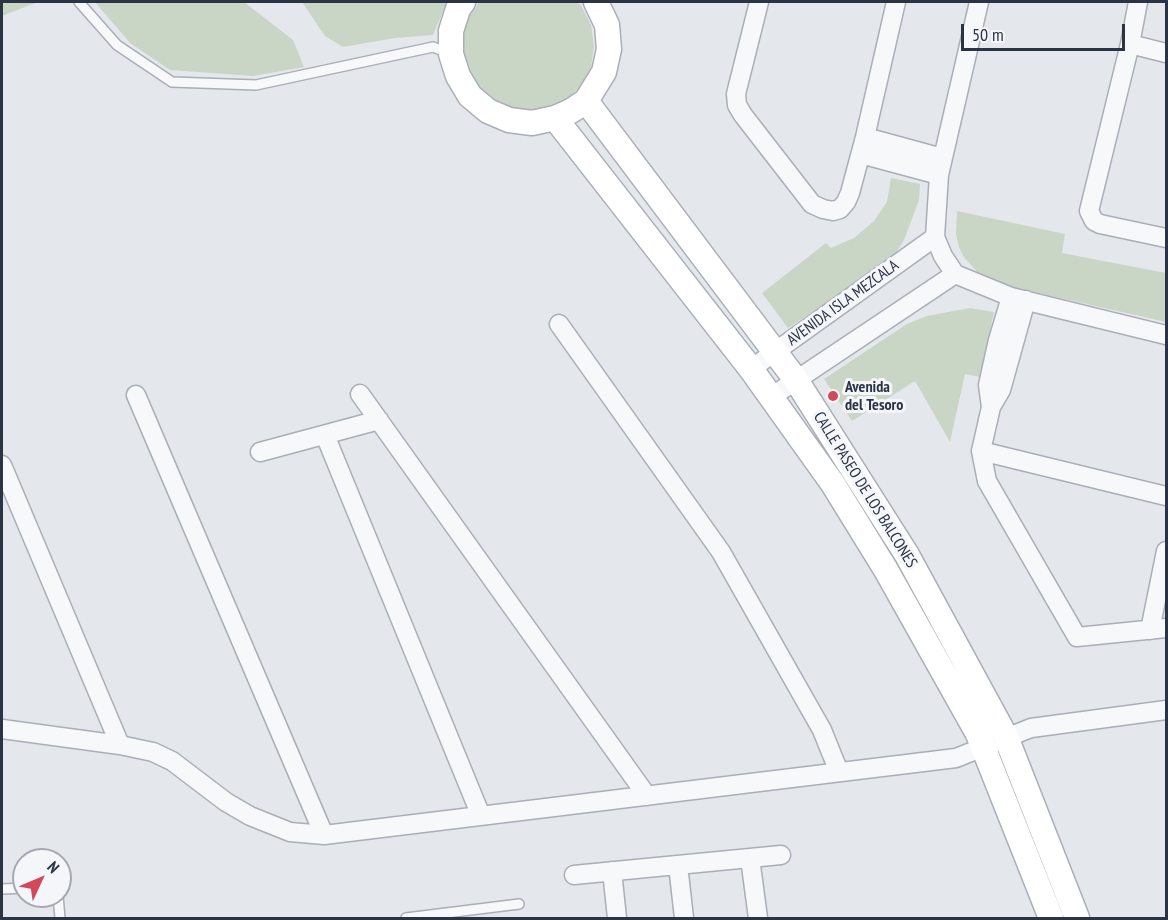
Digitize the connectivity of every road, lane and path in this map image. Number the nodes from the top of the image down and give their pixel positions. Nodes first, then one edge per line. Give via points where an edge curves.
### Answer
1 (79, 2) edge
2 (463, 2) edge
3 (596, 2) edge
4 (759, 2) edge
5 (896, 2) edge
6 (979, 2) edge
7 (1138, 2) edge
8 (1130, 44) junction
9 (1167, 53) edge
10 (451, 54) junction
11 (586, 101) junction
12 (555, 118) junction
13 (863, 146) junction
14 (940, 166) junction
15 (935, 237) junction
16 (1167, 238) edge
17 (955, 274) junction
18 (1018, 298) junction
19 (560, 324) dead end
20 (1167, 335) edge
21 (774, 352) junction
22 (751, 369) junction
23 (796, 380) junction
24 (360, 394) dead end
25 (136, 395) dead end
26 (771, 397) junction
27 (379, 420) junction
28 (325, 435) junction
29 (981, 451) junction
30 (260, 452) dead end
31 (2, 465) edge
32 (1167, 496) edge
33 (1167, 551) edge
34 (1159, 629) edge
35 (1167, 710) edge
36 (2, 729) edge
37 (1006, 737) junction
38 (120, 745) junction
39 (984, 747) junction
40 (839, 772) junction
41 (647, 796) junction
42 (481, 816) junction
43 (324, 835) junction
44 (782, 855) dead end
45 (750, 858) junction
46 (678, 865) junction
47 (612, 872) junction
48 (574, 875) dead end
49 (519, 904) dead end
50 (406, 918) edge
51 (617, 918) edge
52 (684, 918) edge
53 (758, 918) edge
54 (1051, 918) edge
55 (1077, 918) edge

1 - 10 lane via 117,45 172,81 256,85 433,46
2 - 10 main road via 451,31
3 - 11 main road via 607,25 609,49 604,72
4 - 13 street via 736,94 743,115 803,194 823,210 833,211 846,202
5 - 13 street
6 - 14 street
7 - 8 street
8 - 9 street
8 - 16 street via 1089,211 1100,224
10 - 12 main road via 470,96 488,111 509,120 532,123
11 - 12 main road
11 - 21 main road, CALLE PASEO DE LOS BALCONES
12 - 22 main road, CALLE PASEO DE LOS BALCONES
13 - 14 street
14 - 15 street
15 - 17 street
15 - 21 street, AVENIDA ISLA MEZCALA
17 - 18 street
17 - 23 street
18 - 20 street
18 - 29 street via 998,340 988,385 991,407
19 - 40 street via 721,552 822,730
21 - 22 street, AVENIDA ISLA MEZCALA
21 - 23 main road, CALLE PASEO DE LOS BALCONES
22 - 26 main road, CALLE PASEO DE LOS BALCONES
23 - 26 street
23 - 37 main road, CALLE PASEO DE LOS BALCONES via 907,555
24 - 27 street
25 - 43 street
26 - 39 main road, CALLE PASEO DE LOS BALCONES via 833,483 886,570
27 - 28 street
27 - 41 street
28 - 30 street
28 - 42 street
29 - 32 street
29 - 34 street via 987,481 1077,637
31 - 38 street
33 - 34 street
35 - 37 street via 1031,729
36 - 38 street
37 - 39 street
37 - 55 main road, CALLE PASEO DE LOS BALCONES
38 - 43 street via 153,752 172,761 250,816 290,832
39 - 40 street via 956,758
39 - 54 main road, CALLE PASEO DE LOS BALCONES
40 - 41 street
41 - 42 street
42 - 43 street
44 - 45 street
45 - 46 street
45 - 53 street
46 - 47 street
46 - 52 street
47 - 48 street
47 - 51 street
49 - 50 lane

